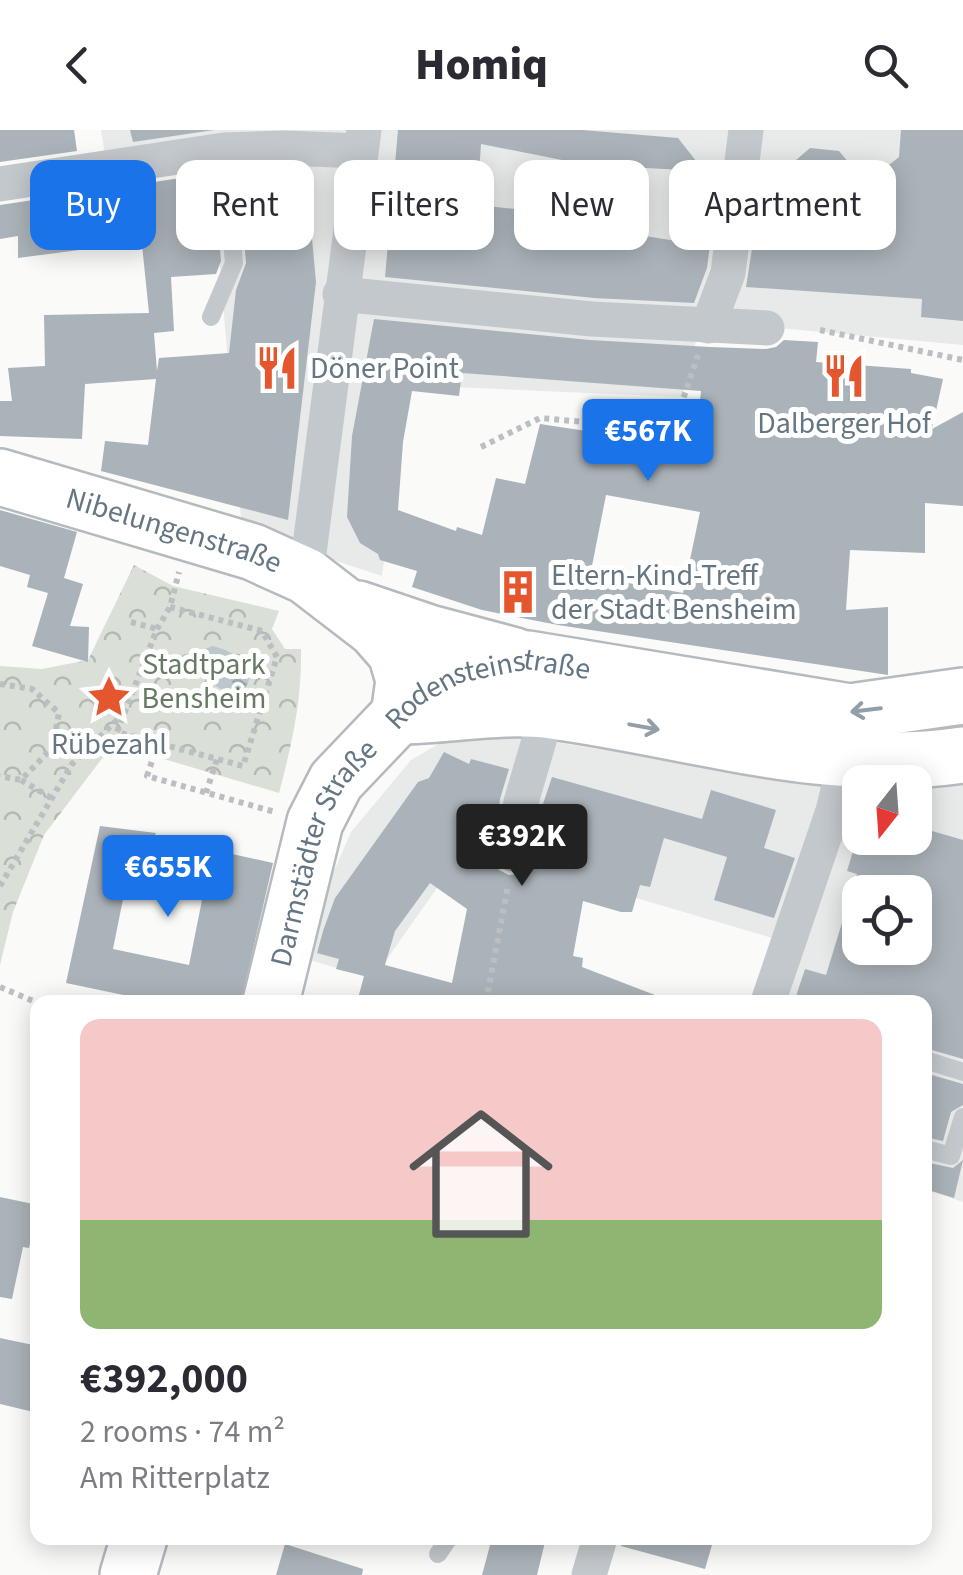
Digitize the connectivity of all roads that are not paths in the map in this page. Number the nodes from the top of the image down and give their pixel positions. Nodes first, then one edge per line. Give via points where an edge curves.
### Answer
1 (746, 130) edge
2 (283, 139) edge
3 (363, 140) edge
4 (224, 150) junction
5 (0, 184) edge
6 (340, 294) junction
7 (211, 316) dead end
8 (708, 326) junction
9 (767, 328) dead end
10 (0, 477) edge
11 (322, 589) junction
12 (528, 658) junction
13 (963, 696) edge
14 (548, 710) junction
15 (399, 716) junction
16 (963, 756) edge
17 (846, 758) junction
18 (513, 854) road end
19 (274, 995) edge
20 (770, 995) edge
21 (932, 1062) edge
22 (963, 1072) edge
23 (963, 1117) edge
24 (932, 1150) edge
25 (137, 1545) edge
26 (444, 1545) edge
27 (598, 1545) edge
28 (438, 1554) dead end
29 (128, 1575) edge
30 (589, 1575) edge

1 - 8 street via 728,273
2 - 3 street
2 - 4 street
3 - 6 street
4 - 5 street
4 - 7 lane via 234,264
6 - 8 street
6 - 11 street
8 - 9 street
10 - 11 main road, Nibelungenstraße via 253,552
11 - 12 main road, Nibelungenstraße via 430,633
11 - 15 main road
13 -> 12 main road, Rodensteinstraße via 850,712
12 - 15 main road, Rodensteinstraße via 448,678
14 - 15 main road, Rodensteinstraße
14 -> 17 main road, Rodensteinstraße
14 - 18 street
15 - 19 main road, Darmstädter Straße via 336,781 314,822
16 - 17 main road, Rodensteinstraße
17 - 20 street
21 - 22 lane
23 - 24 lane via 951,1156
25 - 29 main road
26 - 28 lane
27 - 30 street

